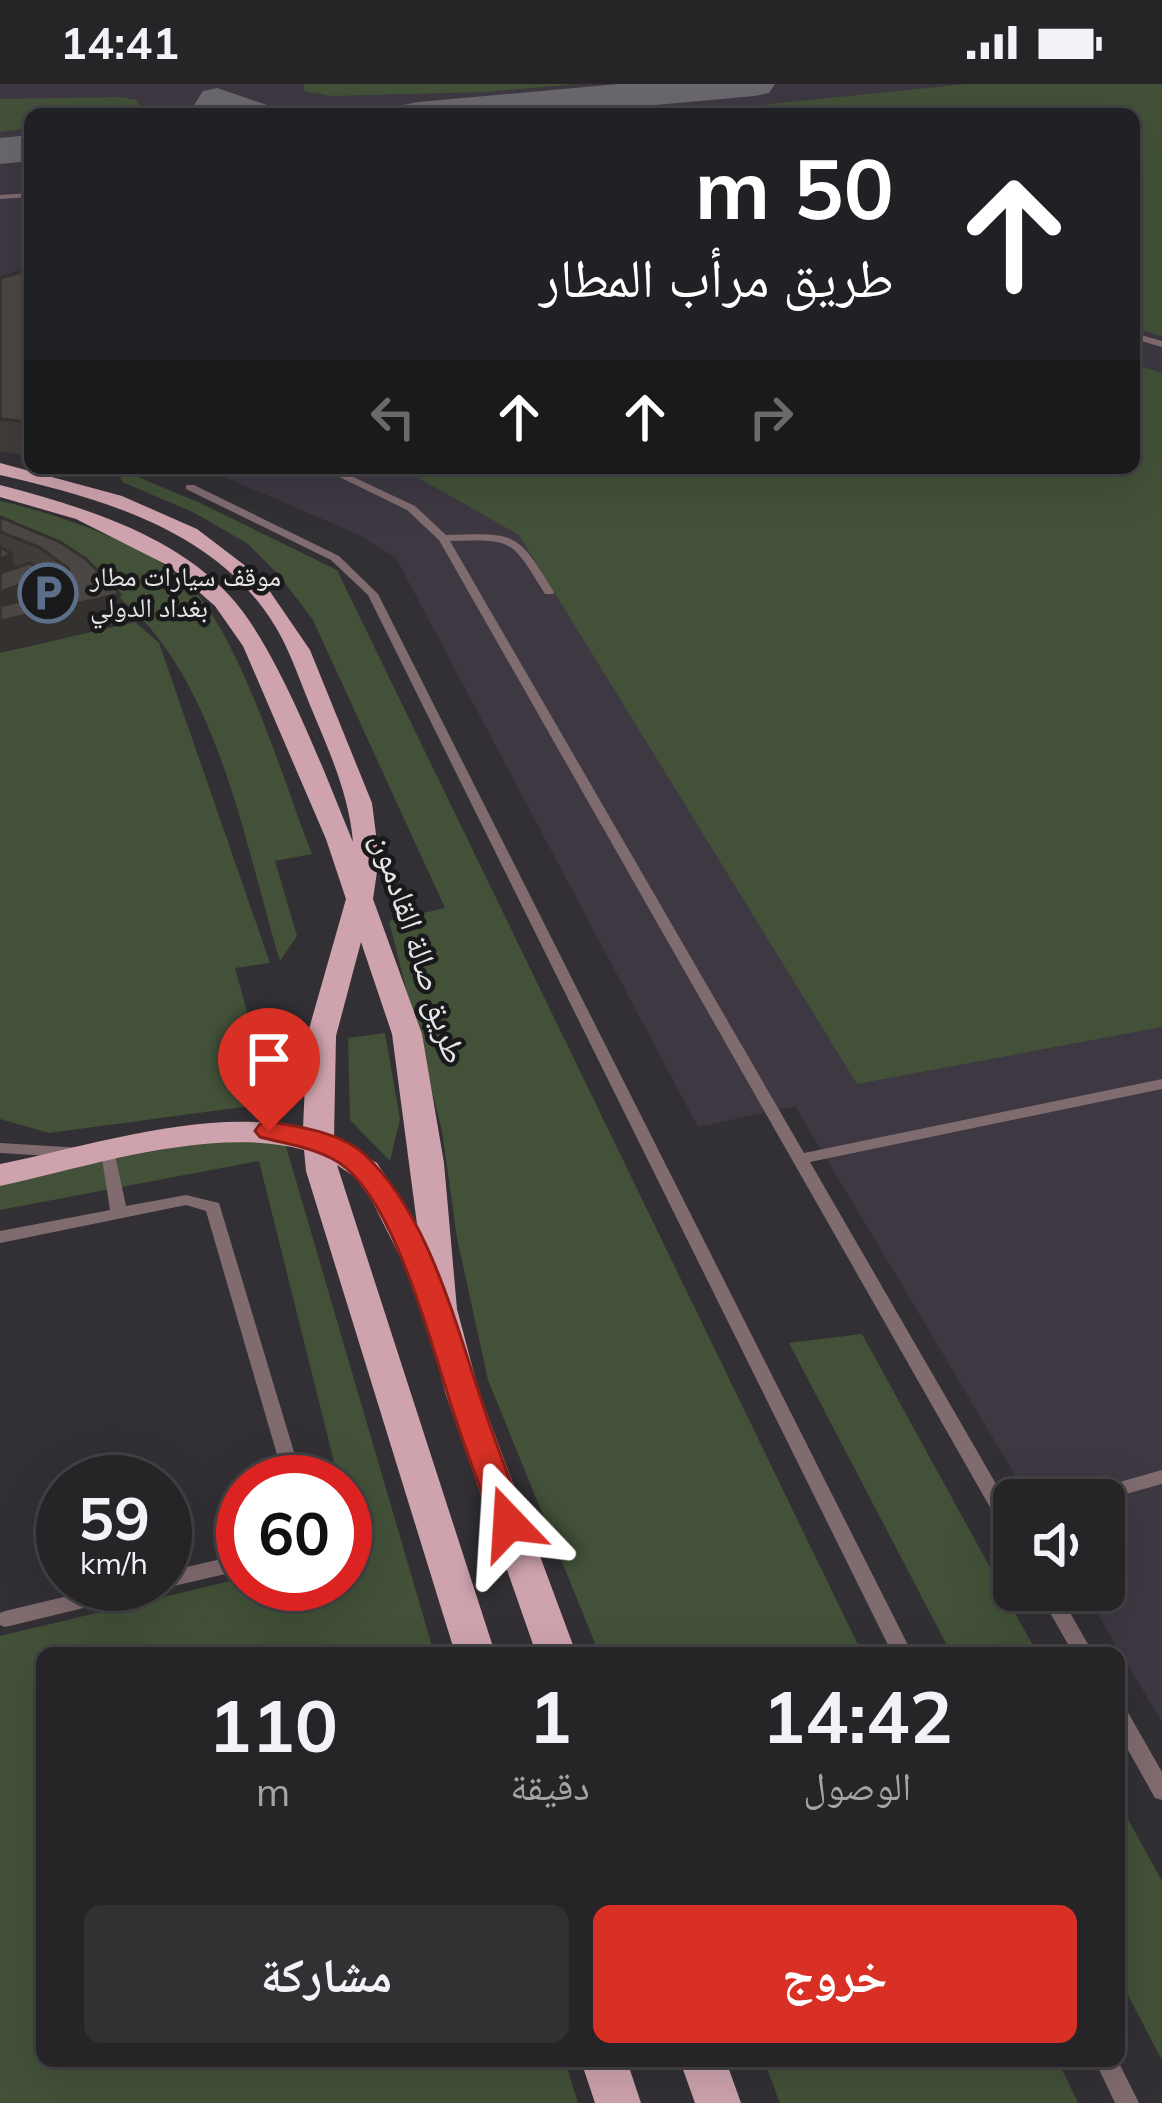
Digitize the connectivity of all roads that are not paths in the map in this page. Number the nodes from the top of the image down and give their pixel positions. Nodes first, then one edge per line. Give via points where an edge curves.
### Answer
1 (339, 474) edge
2 (190, 487) dead end
3 (2, 488) edge
4 (443, 538) junction
5 (549, 592) dead end
6 (1162, 1084) edge
7 (0, 1148) edge
8 (109, 1154) junction
9 (800, 1159) junction
10 (0, 1175) edge
11 (119, 1213) junction
12 (0, 1237) edge
13 (440, 1309) junction
14 (286, 1455) edge
15 (1162, 1478) edge
16 (1125, 1488) edge
17 (993, 1490) edge
18 (37, 1611) edge
19 (1059, 1611) edge
20 (4, 1619) dead end
21 (473, 1647) edge
22 (554, 1647) edge
23 (899, 1647) edge
24 (1080, 1647) edge
25 (1125, 1725) edge
26 (1162, 1790) edge
27 (606, 2067) edge
28 (705, 2067) edge
29 (1109, 2067) edge
30 (617, 2103) edge
31 (718, 2103) edge
32 (1127, 2103) edge

1 - 4 lane via 411,508
2 - 23 lane via 334,558 373,594
3 - 13 main road, طريق صالة القادمون via 83,514 177,561 224,601 254,646 339,839 407,1034
3 - 21 main road via 119,501 227,559 277,610 354,778 366,861 324,1018 316,1092 322,1171
4 - 5 lane via 517,542
4 - 9 lane
6 - 9 lane
7 - 8 lane
8 - 10 main road
8 - 11 lane
8 - 13 main road via 237,1131 327,1144 370,1174
9 - 17 lane
11 - 12 lane
11 - 14 lane via 186,1200 213,1207
13 - 22 main road, طريق صالة القادمون
15 - 16 lane
18 - 20 lane
19 - 24 lane
25 - 26 lane
27 - 30 main road
28 - 31 main road
29 - 32 lane

